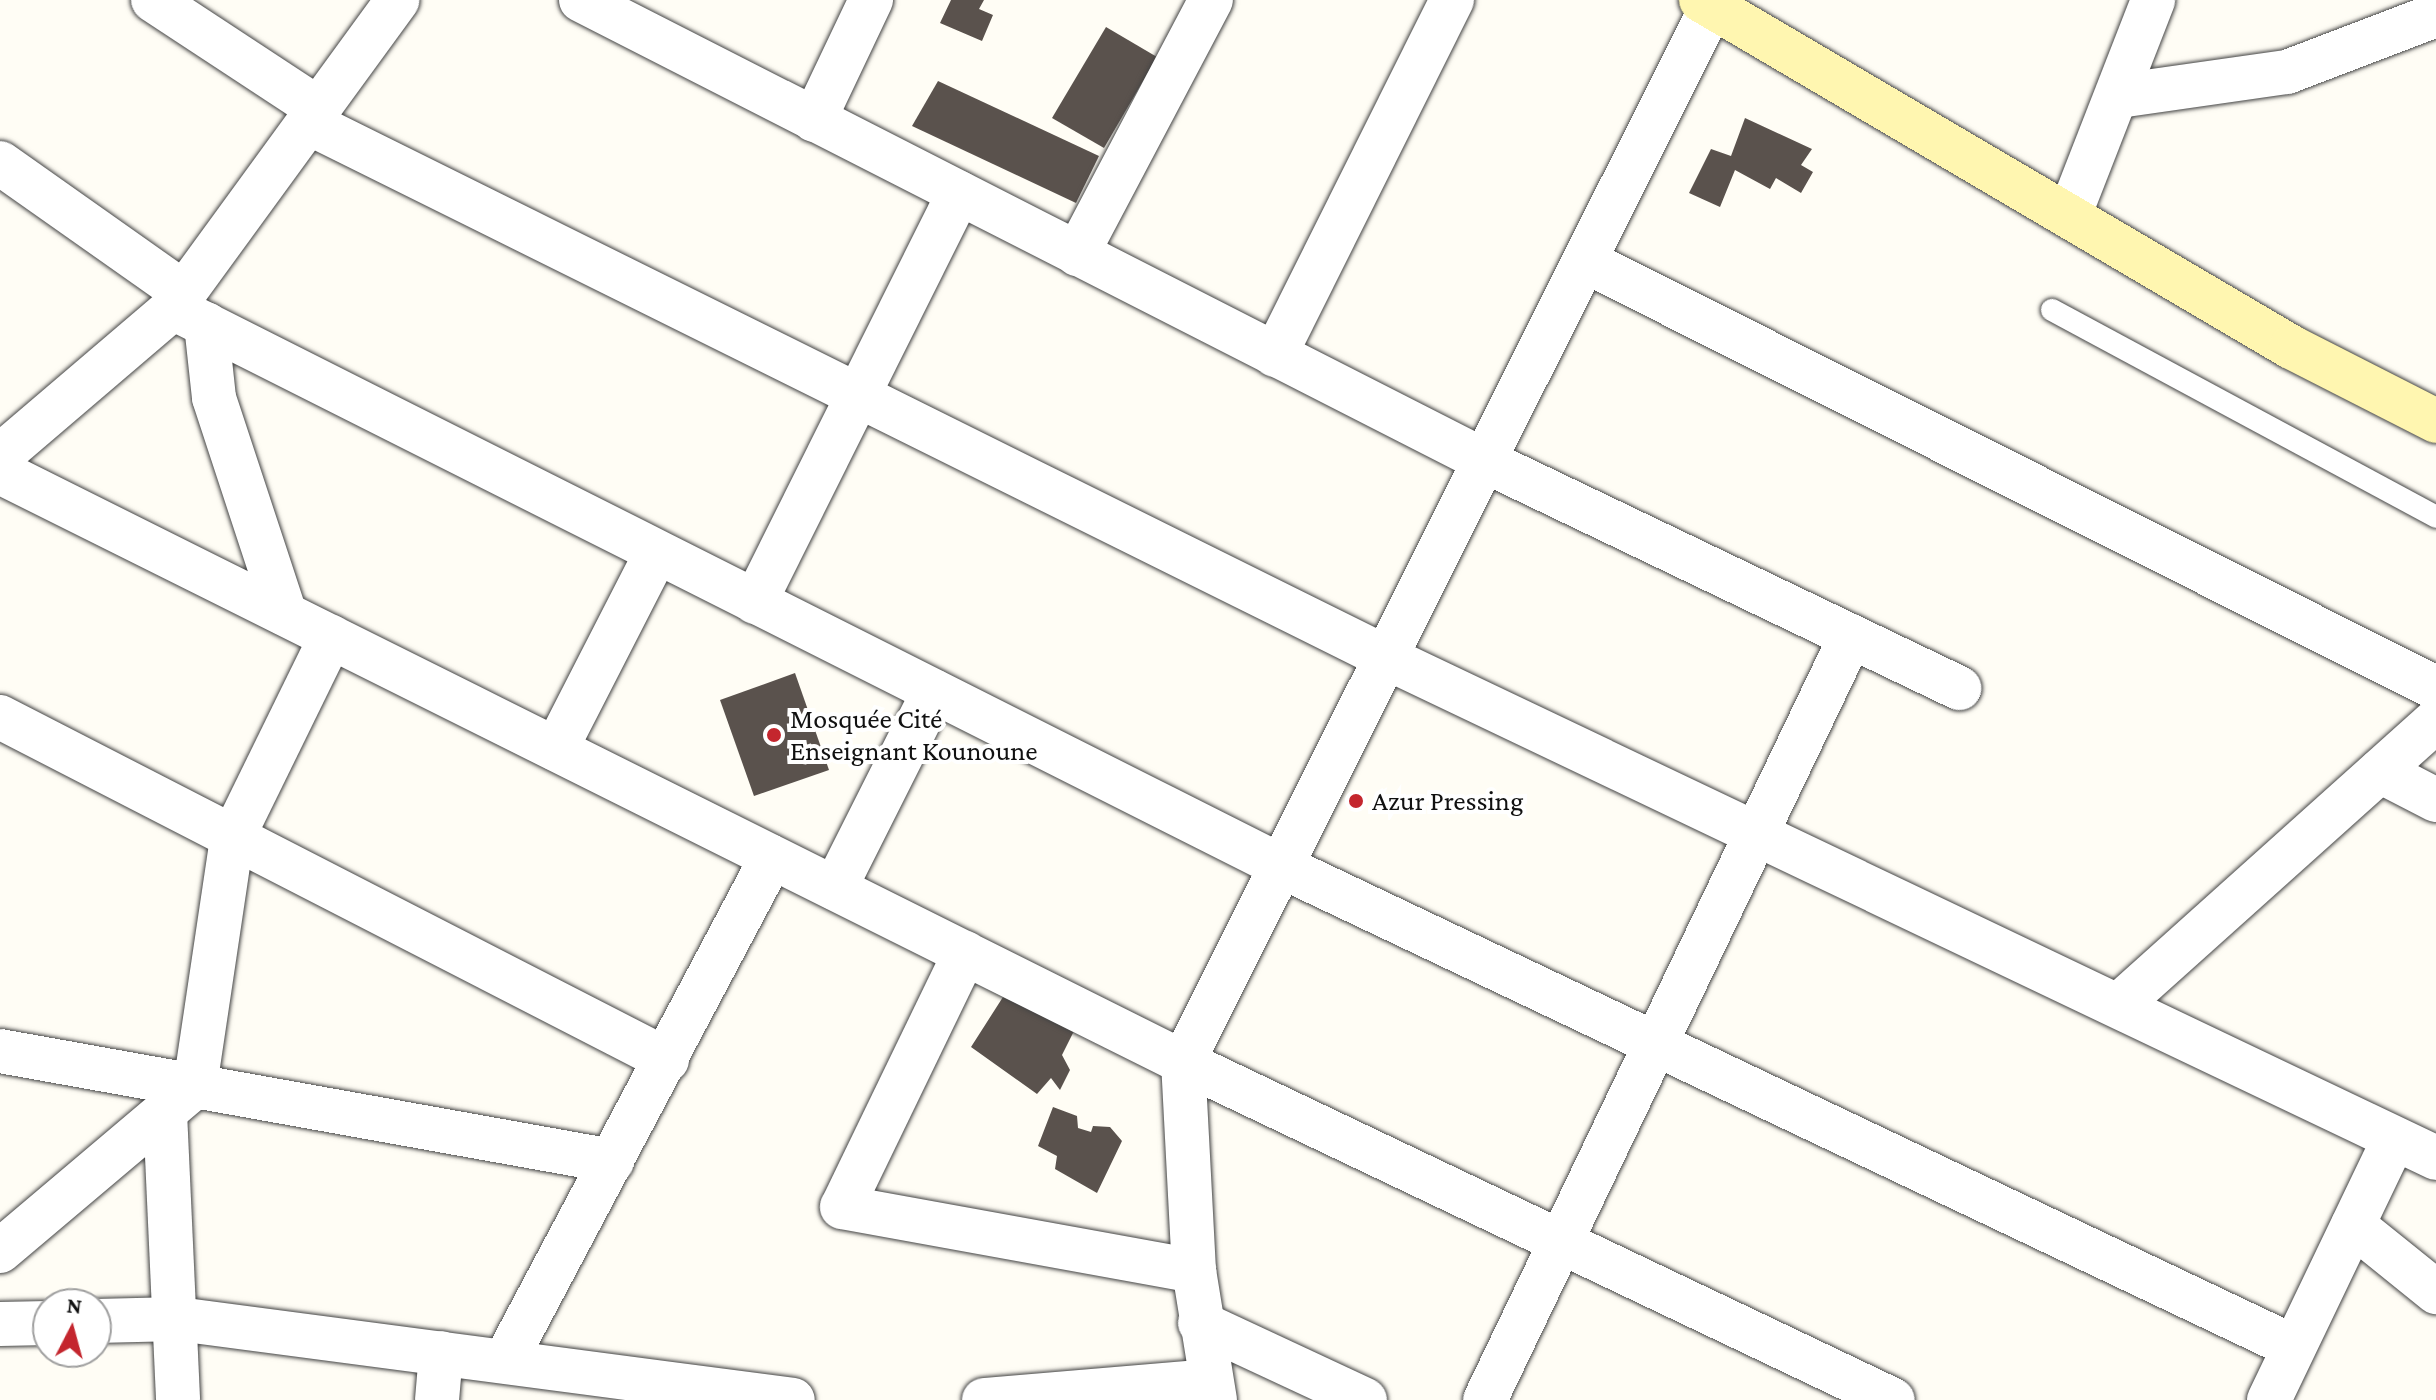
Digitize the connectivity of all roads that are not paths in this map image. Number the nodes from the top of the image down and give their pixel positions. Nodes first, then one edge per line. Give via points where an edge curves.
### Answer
1 (153, 0) edge
2 (398, 0) edge
3 (581, 0) edge
4 (871, 0) edge
5 (1211, 0) edge
6 (1452, 0) edge
7 (2153, 0) edge
8 (1709, 2) edge
9 (2436, 15) edge
10 (2118, 96) junction
11 (314, 116) junction
12 (814, 120) junction
13 (0, 163) edge
14 (959, 193) junction
15 (2069, 216) junction
16 (1077, 254) junction
17 (1585, 261) junction
18 (188, 309) junction
19 (2052, 310) dead end
20 (1275, 355) junction
21 (857, 396) junction
22 (2436, 421) edge
23 (0, 455) edge
24 (1485, 461) junction
25 (0, 472) edge
26 (2436, 517) edge
27 (657, 552) junction
28 (755, 602) junction
29 (285, 614) junction
30 (1851, 636) junction
31 (331, 637) junction
32 (1387, 658) junction
33 (1959, 688) dead end
34 (2436, 688) edge
35 (934, 691) junction
36 (2436, 721) edge
37 (1, 722) edge
38 (556, 749) junction
39 (2380, 771) junction
40 (2436, 800) edge
41 (1756, 833) junction
42 (232, 839) junction
43 (772, 857) junction
44 (1283, 867) junction
45 (835, 888) junction
46 (965, 953) junction
47 (2119, 1005) junction
48 (1656, 1044) junction
49 (0, 1051) edge
50 (667, 1060) junction
51 (1183, 1062) junction
52 (180, 1099) junction
53 (2393, 1141) junction
54 (2436, 1158) edge
55 (612, 1161) junction
56 (2353, 1225) junction
57 (1561, 1242) junction
58 (0, 1251) edge
59 (1194, 1271) junction
60 (2436, 1292) edge
61 (178, 1319) junction
62 (112, 1321) edge
63 (32, 1323) edge
64 (1200, 1323) junction
65 (0, 1324) edge
66 (2294, 1347) junction
67 (441, 1353) junction
68 (505, 1361) junction
69 (619, 1389) edge
70 (1212, 1391) edge
71 (178, 1400) edge
72 (437, 1400) edge
73 (793, 1400) edge
74 (984, 1400) edge
75 (1365, 1400) edge
76 (1485, 1400) edge
77 (1893, 1400) edge
78 (2269, 1400) edge

1 - 11 street
2 - 11 street
3 - 12 street
4 - 12 street
5 - 16 street
6 - 20 street
7 - 10 street
8 - 15 street
8 - 17 street
9 - 10 street via 2287,72
10 - 15 street
11 - 18 street
11 - 21 street
12 - 14 street
13 - 18 street
14 - 16 street
14 - 21 street
15 - 22 street via 2291,347
16 - 20 street
17 - 24 street
17 - 34 street
18 - 23 street
18 - 27 street
18 - 29 street
19 - 26 lane
20 - 24 street
21 - 28 street
21 - 32 street
24 - 30 street
24 - 32 street
25 - 29 street
27 - 28 street
27 - 38 street
28 - 35 street
29 - 31 street
30 - 33 street
30 - 41 street
31 - 38 street
31 - 42 street
32 - 41 street
32 - 44 street
35 - 44 street
35 - 45 street
36 - 39 street
37 - 42 street
38 - 43 street
39 - 40 street
39 - 47 street
41 - 47 street
41 - 48 street
42 - 50 street
42 - 52 street
43 - 45 street
43 - 50 street
44 - 48 street
44 - 51 street
45 - 46 street
46 - 51 street
46 - 59 street via 842,1207
47 - 53 street
48 - 57 street
48 - 66 street
49 - 52 street
50 - 55 street
51 - 57 street
51 - 59 street
52 - 55 street
52 - 58 street
52 - 61 street
53 - 54 street
53 - 56 street
55 - 68 street
56 - 60 street
56 - 66 street
57 - 76 street
57 - 77 street
59 - 64 street
61 - 62 street
61 - 67 street
61 - 71 street
63 - 65 street
64 - 70 street
64 - 75 street
66 - 78 street
67 - 68 street
67 - 72 street
68 - 69 street
69 - 73 street
70 - 74 street

